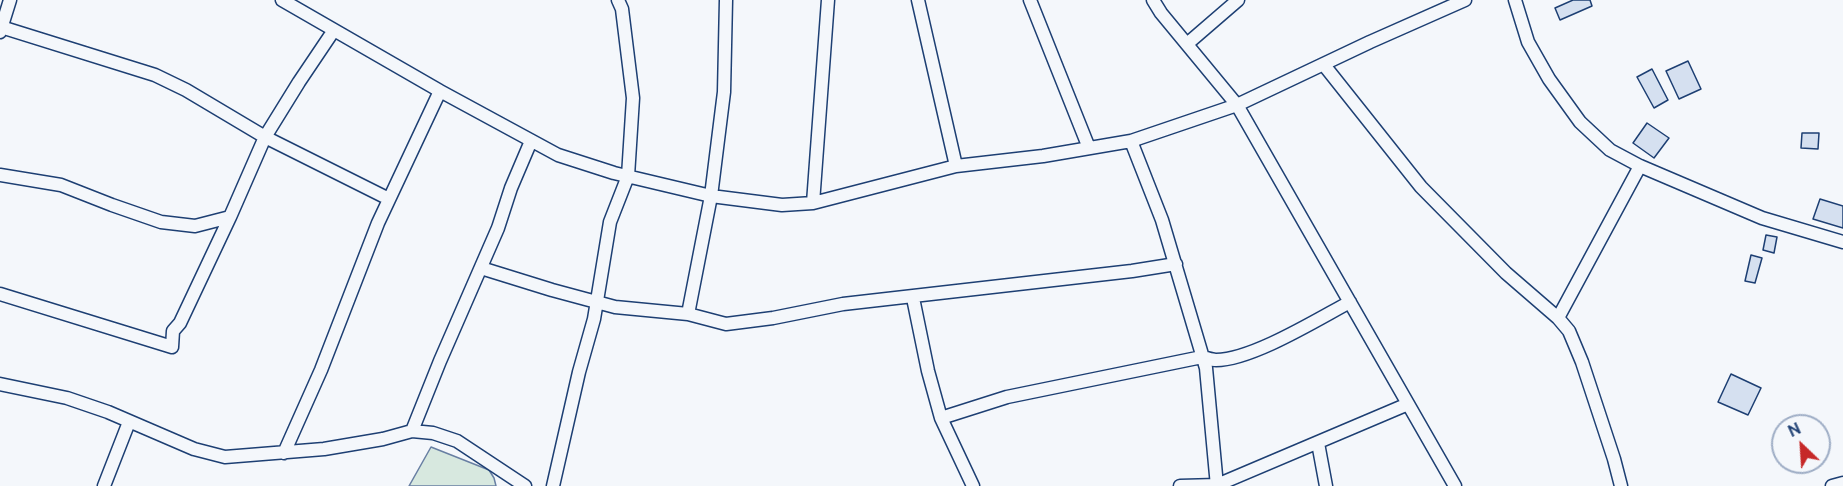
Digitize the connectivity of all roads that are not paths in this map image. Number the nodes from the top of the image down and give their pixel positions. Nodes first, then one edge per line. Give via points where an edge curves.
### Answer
1 (10, 0) edge
2 (282, 0) edge
3 (618, 0) edge
4 (726, 0) edge
5 (828, 0) edge
6 (918, 0) edge
7 (1030, 0) edge
8 (1153, 0) edge
9 (1238, 0) edge
10 (1465, 0) edge
11 (1515, 0) edge
12 (1, 30) edge
13 (334, 30) junction
14 (1187, 44) junction
15 (1324, 65) junction
16 (440, 91) junction
17 (1237, 105) junction
18 (265, 137) junction
19 (531, 141) junction
20 (1131, 141) junction
21 (1089, 148) junction
22 (956, 166) junction
23 (1640, 166) junction
24 (0, 175) edge
25 (628, 176) junction
26 (711, 196) junction
27 (389, 199) junction
28 (813, 203) junction
29 (230, 217) junction
30 (1843, 242) edge
31 (1176, 264) junction
32 (481, 268) junction
33 (0, 294) edge
34 (913, 298) junction
35 (596, 302) junction
36 (1350, 302) junction
37 (688, 314) junction
38 (1558, 318) junction
39 (1202, 357) junction
40 (0, 384) edge
41 (1408, 404) junction
42 (941, 418) junction
43 (129, 422) junction
44 (412, 431) junction
45 (1318, 443) junction
46 (284, 453) junction
47 (1843, 483) edge
48 (104, 486) edge
49 (525, 486) edge
50 (553, 486) edge
51 (973, 486) edge
52 (1180, 486) edge
53 (1217, 486) edge
54 (1326, 486) edge
55 (1455, 486) edge
56 (1621, 486) edge
57 (1832, 486) edge

1 - 12 street
2 - 13 street
3 - 25 street via 633,98
4 - 26 street via 724,92
5 - 28 street
6 - 22 street
7 - 21 street
8 - 14 street
9 - 14 street
10 - 15 street
11 - 23 street via 1528,42 1580,122 1610,150
12 - 18 street via 155,75
13 - 16 street
13 - 18 street
14 - 17 street
15 - 17 street
15 - 38 street via 1421,187 1506,273
16 - 19 street
16 - 27 street
17 - 20 street
17 - 36 street
18 - 27 street
18 - 29 street
19 - 25 street via 558,155
19 - 32 street
20 - 21 street
20 - 31 street
21 - 22 street
22 - 28 street
23 - 30 street via 1762,218
23 - 38 street
24 - 29 street via 61,184 161,222 195,226
25 - 26 street
25 - 35 street via 610,222
26 - 28 street via 782,205
26 - 37 street
27 - 46 street
29 - 33 street via 173,331 172,347
31 - 34 street
31 - 39 street
32 - 35 street
32 - 44 street
34 - 37 street via 843,304 726,324
34 - 42 street
35 - 37 street
35 - 50 street
36 - 39 street via 1274,343 1228,358
36 - 41 street
38 - 56 street via 1582,362
39 - 42 street via 1007,397
39 - 53 street
40 - 43 street via 67,398
41 - 45 street
41 - 55 street
42 - 51 street
43 - 46 street via 194,449 225,457
43 - 48 street
44 - 46 street
44 - 49 street via 458,441
45 - 53 street
45 - 54 street
47 - 57 street
52 - 53 street

